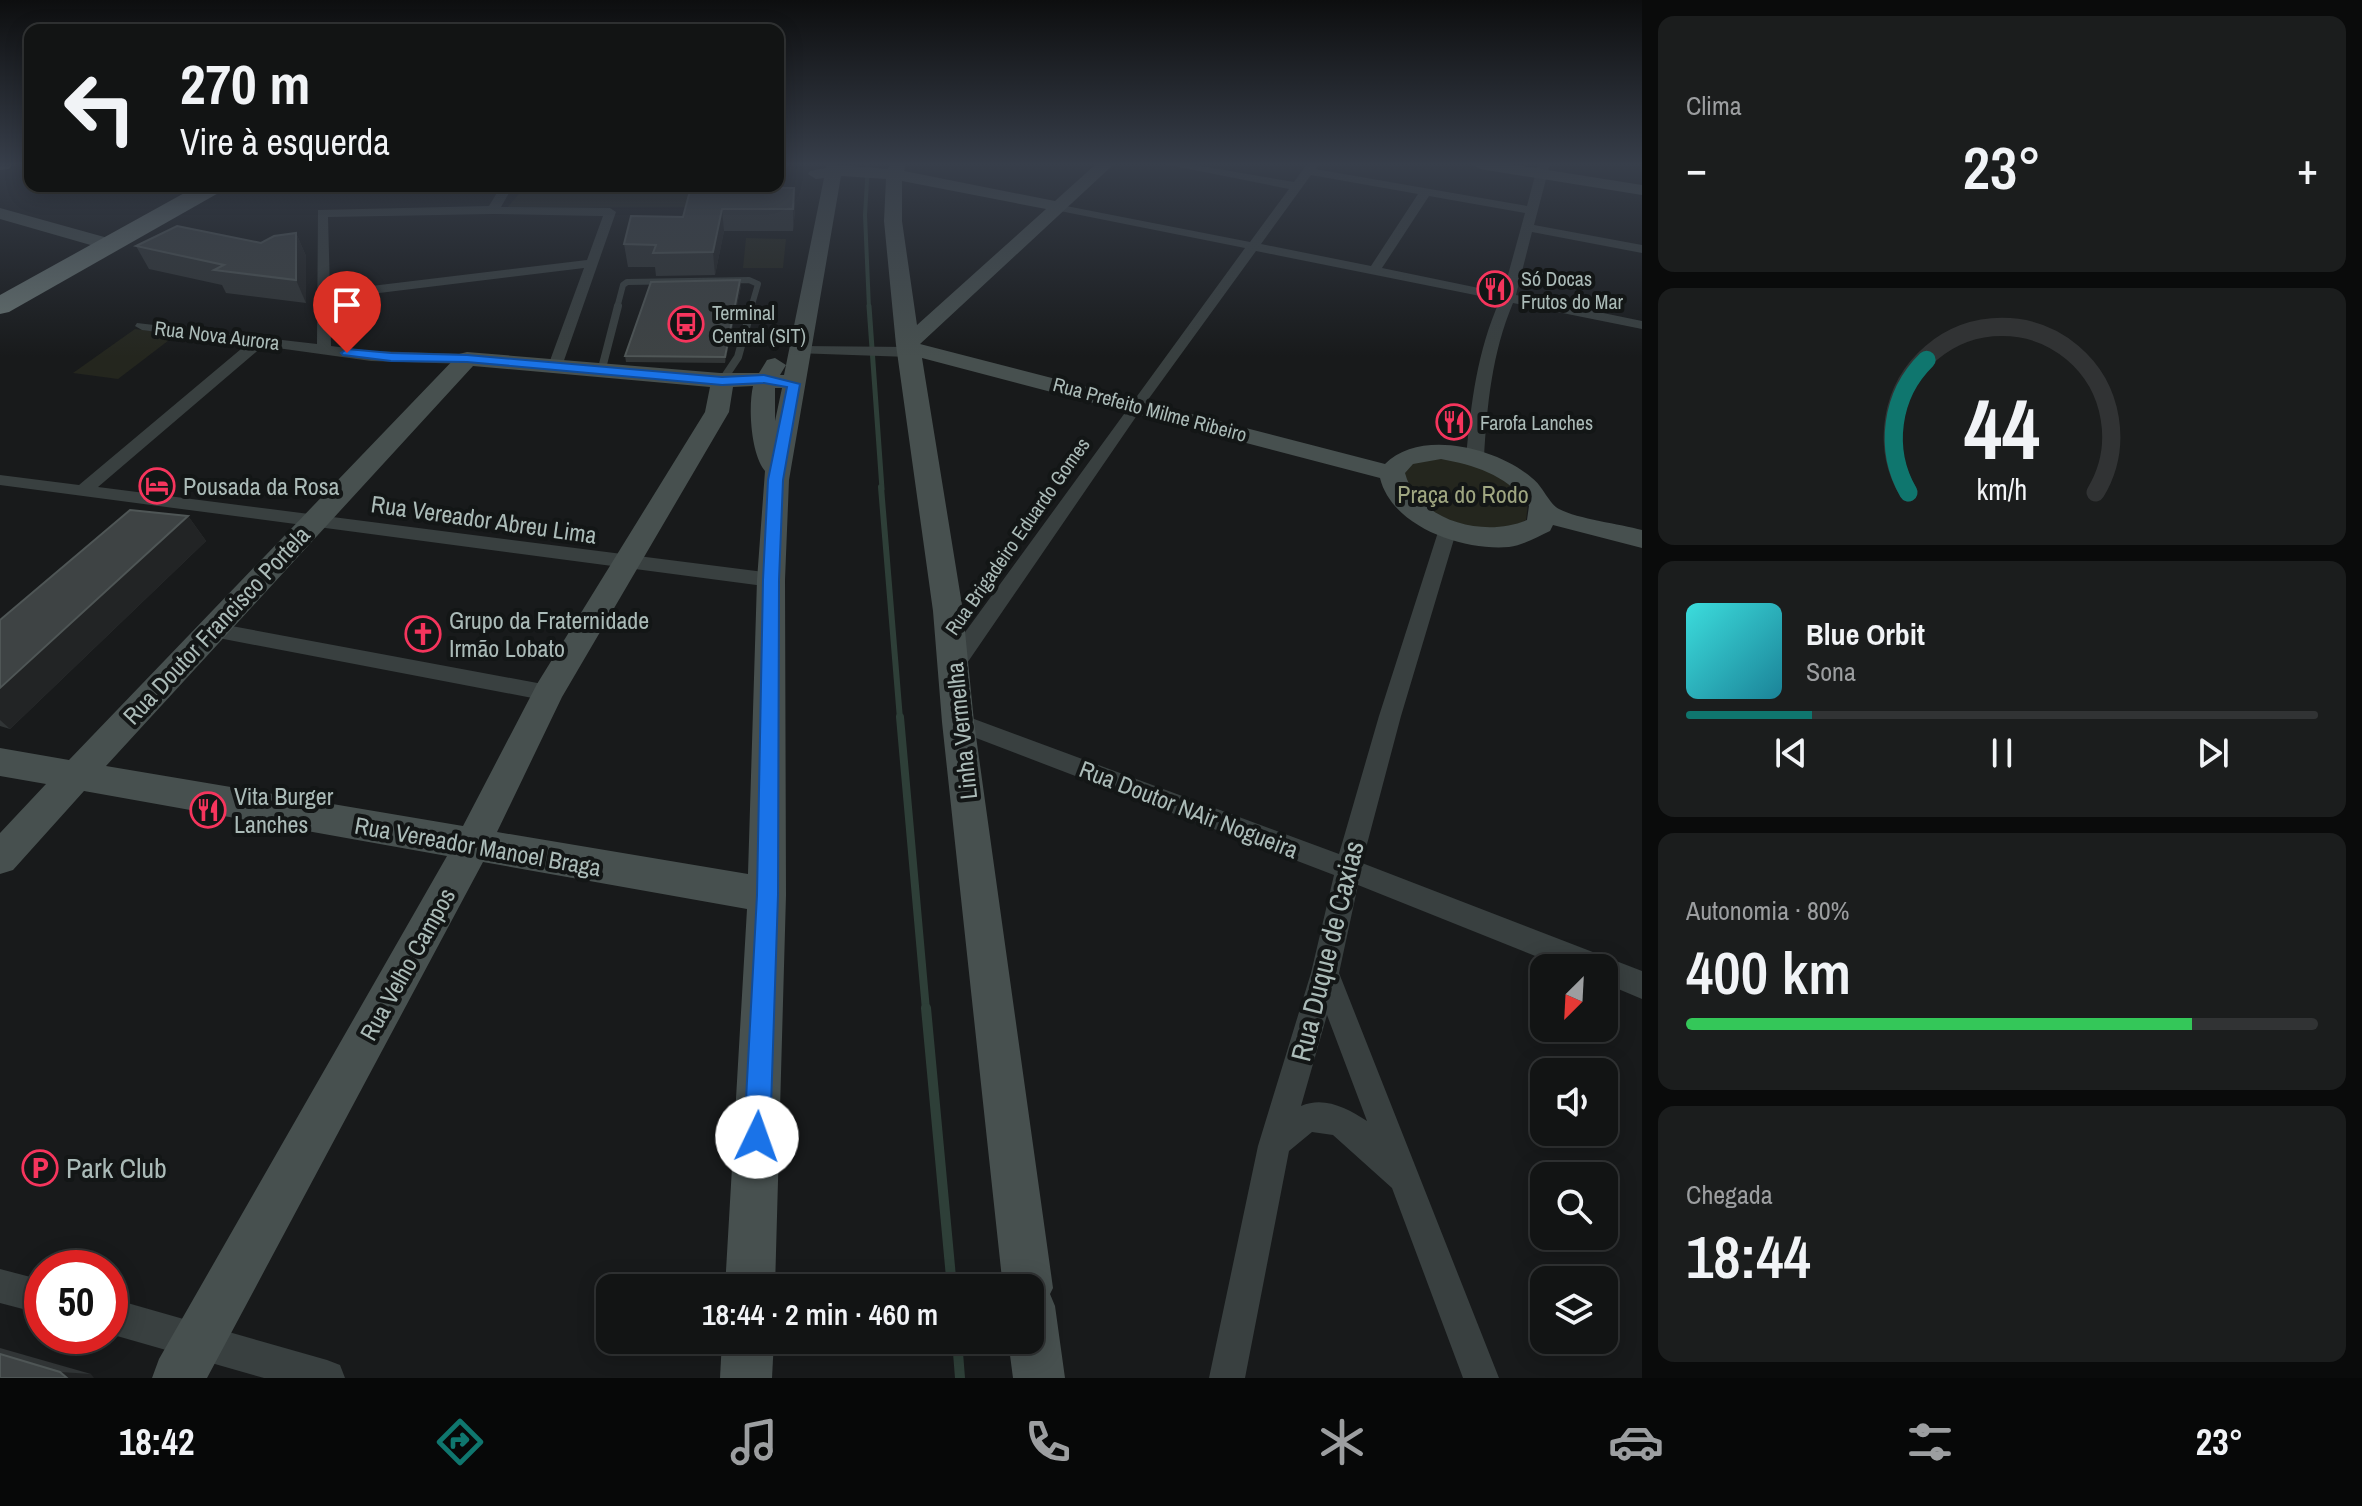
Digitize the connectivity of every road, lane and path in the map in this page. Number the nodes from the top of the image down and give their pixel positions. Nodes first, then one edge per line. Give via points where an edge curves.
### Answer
1 (33, 228) edge
2 (136, 228) edge
3 (322, 228) edge
4 (605, 228) edge
5 (815, 228) edge
6 (895, 228) edge
7 (1035, 228) edge
8 (1166, 228) edge
9 (1266, 228) edge
10 (1402, 228) edge
11 (1528, 228) edge
12 (1530, 228) edge
13 (1254, 246) junction
14 (101, 247) junction
15 (1642, 249) edge
16 (594, 263) junction
17 (1374, 271) junction
18 (791, 286) dead end
19 (323, 296) junction
20 (1508, 298) junction
21 (2, 303) edge
22 (1642, 325) edge
23 (142, 326) dead end
24 (907, 338) junction
25 (261, 340) junction
26 (324, 349) junction
27 (800, 350) junction
28 (467, 359) junction
29 (556, 366) junction
30 (601, 372) junction
31 (764, 379) junction
32 (792, 395) junction
33 (720, 396) junction
34 (1136, 405) junction
35 (761, 411) junction
36 (1475, 458) junction
37 (1391, 473) junction
38 (0, 480) edge
39 (776, 480) junction
40 (83, 491) junction
41 (1543, 514) junction
42 (314, 520) junction
43 (1448, 529) junction
44 (1642, 539) edge
45 (625, 563) junction
46 (771, 580) junction
47 (210, 630) junction
48 (955, 663) junction
49 (548, 693) junction
50 (958, 722) junction
51 (0, 762) edge
52 (77, 777) junction
53 (472, 846) junction
54 (0, 858) edge
55 (1348, 869) junction
56 (767, 895) junction
57 (1563, 954) edge
58 (1325, 973) junction
59 (1618, 976) edge
60 (1642, 985) edge
61 (1274, 1146) junction
62 (1409, 1184) junction
63 (751, 1274) edge
64 (1026, 1274) edge
65 (0, 1286) edge
66 (24, 1292) edge
67 (128, 1321) edge
68 (200, 1340) junction
69 (747, 1354) edge
70 (1036, 1354) edge
71 (178, 1378) edge
72 (327, 1378) edge
73 (746, 1378) edge
74 (1039, 1378) edge
75 (1227, 1378) edge
76 (1481, 1378) edge

1 - 14 main road
2 - 14 highway
3 - 19 street
4 - 16 street
5 - 27 main road
6 - 24 main road, Linha Vermelha
7 - 24 main road
8 - 13 street
9 - 13 street, Rua Brigadeiro Eduardo Gomes
10 - 17 street
11 - 20 street
12 - 15 street
13 - 17 street
13 - 34 street, Rua Brigadeiro Eduardo Gomes
14 - 21 highway
16 - 19 street
16 - 29 street
17 - 20 street
18 - 31 main road via 784,349
19 - 26 street
20 - 22 street
20 - 36 street via 1484,376
23 - 25 street, Rua Nova Aurora
24 - 27 street via 837,351
24 - 34 main road, Rua Prefeito Milme Ribeiro
24 - 48 main road, Linha Vermelha
25 - 26 street, Rua Nova Aurora
25 - 40 street
26 - 28 street, Rua Nova Aurora
27 - 32 main road
28 - 29 main road, Rua Nova Aurora
28 - 42 main road, Rua Doutor Francisco Portela
29 - 30 main road, Rua Nova Aurora
30 - 33 main road, Rua Nova Aurora
30 - 33 lane via 627,282 749,280 758,284 738,357
31 - 32 main road
31 - 33 main road
31 - 35 main road
32 - 35 main road
32 - 39 main road
33 - 35 main road
33 - 45 main road, Rua Velho Campos
34 - 37 main road, Rua Prefeito Milme Ribeiro
34 - 48 street, Rua Brigadeiro Eduardo Gomes
35 - 39 main road
36 - 37 main road via 1441,452 1413,455 1394,465
36 - 41 main road via 1529,487
37 - 43 main road via 1403,502
38 - 40 street, Rua Vereador Abreu Lima
39 - 46 main road
40 - 42 street, Rua Vereador Abreu Lima
41 - 43 main road via 1530,533 1513,538
41 - 44 main road
42 - 45 street, Rua Vereador Abreu Lima
42 - 47 main road, Rua Doutor Francisco Portela
43 - 55 street, Rua Duque de Caxias
45 - 46 street, Rua Vereador Abreu Lima
45 - 49 main road, Rua Velho Campos
46 - 56 main road
47 - 49 street
47 - 52 main road, Rua Doutor Francisco Portela
48 - 50 main road, Linha Vermelha
49 - 53 main road, Rua Velho Campos
50 - 55 street, Rua Doutor NAir Nogueira
50 - 64 main road, Linha Vermelha
51 - 52 main road, Rua Vereador Manoel Braga
52 - 53 main road, Rua Vereador Manoel Braga
52 - 54 main road, Rua Doutor Francisco Portela
53 - 56 main road, Rua Vereador Manoel Braga
53 - 68 main road, Rua Velho Campos
55 - 57 street, Rua Doutor NAir Nogueira
55 - 58 street, Rua Duque de Caxias
56 - 63 main road
58 - 61 street, Rua Duque de Caxias
58 - 62 street
59 - 60 street
61 - 62 street via 1293,1121 1315,1115 1339,1120
61 - 75 street, Rua Duque de Caxias
62 - 76 street
65 - 66 street
67 - 68 street
68 - 71 main road, Rua Velho Campos
68 - 72 street
69 - 73 main road
70 - 74 main road

